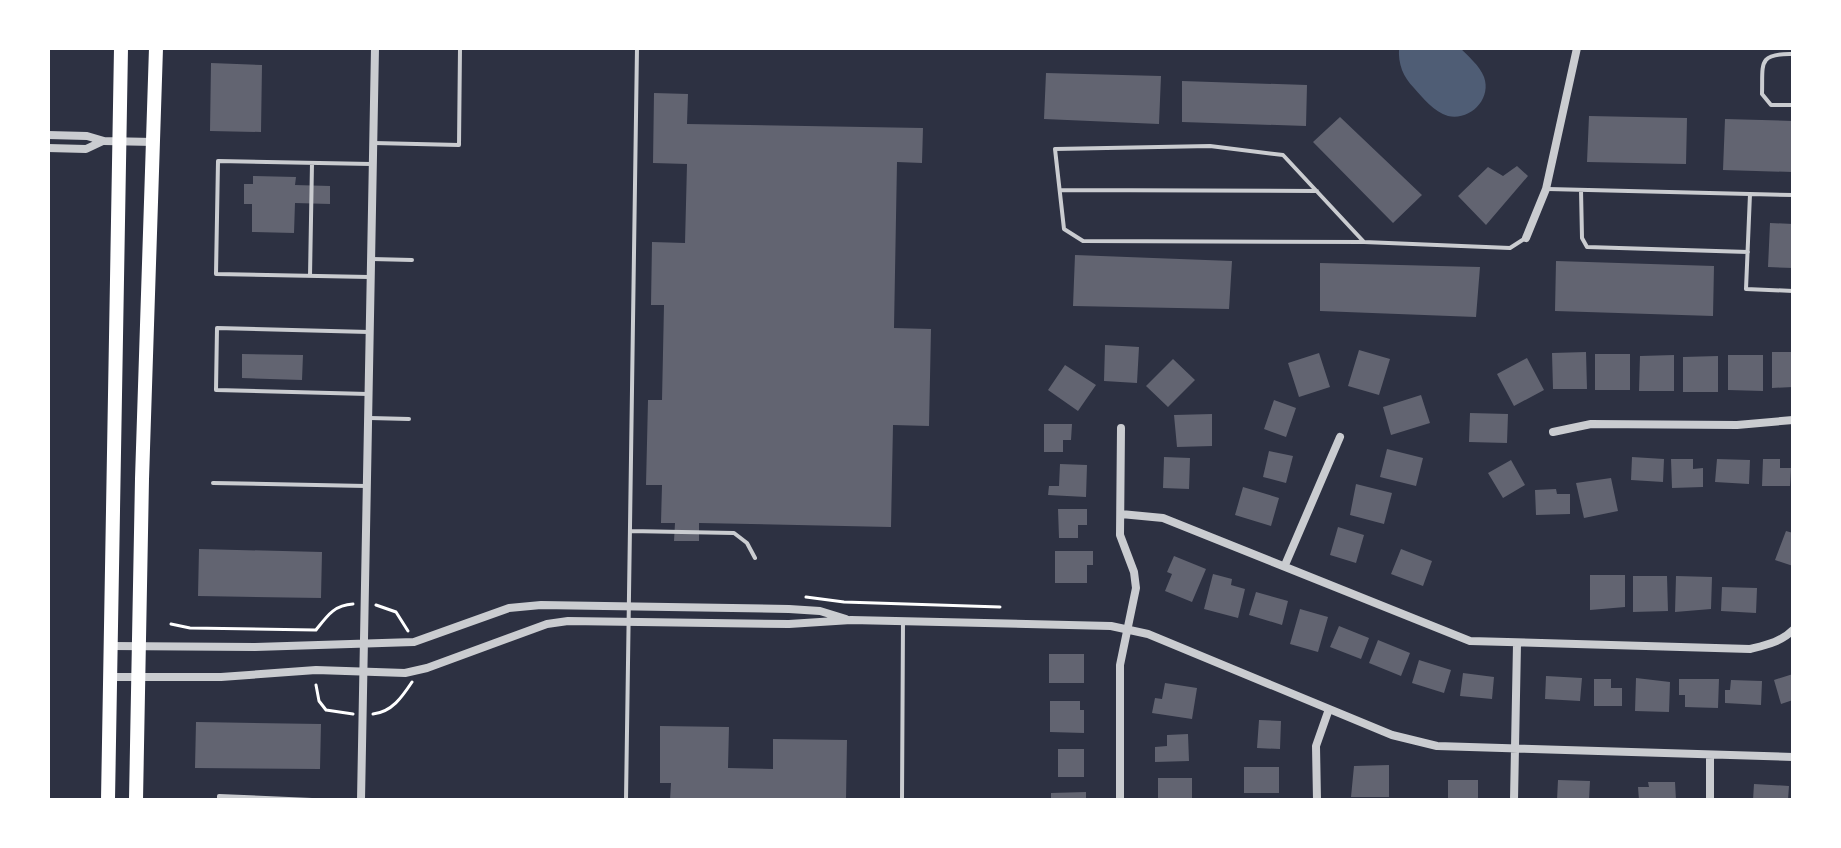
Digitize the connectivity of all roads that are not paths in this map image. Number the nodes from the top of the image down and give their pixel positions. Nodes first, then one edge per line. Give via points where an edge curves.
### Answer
1 (121, 48) edge
2 (156, 48) edge
3 (375, 48) edge
4 (460, 48) edge
5 (637, 48) edge
6 (1577, 48) edge
7 (1793, 54) edge
8 (1793, 105) edge
9 (48, 135) edge
10 (111, 141) junction
11 (155, 142) junction
12 (372, 143) junction
13 (48, 148) edge
14 (312, 163) junction
15 (371, 164) junction
16 (1546, 189) junction
17 (1060, 190) junction
18 (1581, 190) junction
19 (1317, 191) junction
20 (1750, 194) junction
21 (1793, 195) edge
22 (1526, 238) joint
23 (1364, 242) junction
24 (1748, 252) junction
25 (370, 259) junction
26 (412, 260) dead end
27 (310, 276) junction
28 (369, 277) junction
29 (1793, 291) edge
30 (369, 332) junction
31 (368, 394) junction
32 (367, 418) junction
33 (409, 419) dead end
34 (1793, 420) edge
35 (1121, 428) dead end
36 (1553, 432) dead end
37 (1340, 437) dead end
38 (213, 483) dead end
39 (366, 486) junction
40 (1121, 514) junction
41 (629, 531) junction
42 (755, 558) dead end
43 (1285, 565) junction
44 (628, 607) junction
45 (851, 620) junction
46 (903, 621) junction
47 (628, 622) junction
48 (1128, 629) junction
49 (1793, 630) edge
50 (364, 644) junction
51 (1517, 644) junction
52 (111, 646) junction
53 (139, 646) junction
54 (363, 673) junction
55 (110, 677) junction
56 (138, 677) junction
57 (1329, 709) junction
58 (1515, 750) junction
59 (1710, 756) junction
60 (1793, 757) edge
61 (108, 800) edge
62 (136, 800) edge
63 (219, 800) edge
64 (312, 800) edge
65 (361, 800) edge
66 (626, 800) edge
67 (902, 800) edge
68 (1120, 800) edge
69 (1317, 800) edge
70 (1514, 800) edge
71 (1710, 800) edge

1 - 10 main road
2 - 11 main road
3 - 12 street
4 - 12 lane via 459,145
5 - 41 lane
6 - 16 street
7 - 8 lane via 1766,58 1762,94 1771,105
9 - 10 street
10 - 11 street
10 - 13 street via 86,149
10 - 52 main road
11 - 53 main road
12 - 15 street
14 - 15 lane
14 - 27 lane
14 - 27 lane via 218,161 216,274
15 - 25 street
16 - 18 lane
16 - 22 street
17 - 19 lane
17 - 19 lane via 1055,149 1210,146 1283,155
17 - 23 lane via 1064,229 1083,241
18 - 20 lane
18 - 24 lane via 1582,238 1587,247
19 - 23 lane
20 - 21 lane
20 - 24 lane
22 - 23 lane via 1510,248
24 - 29 lane via 1746,289
25 - 26 lane
25 - 28 street
27 - 28 lane
28 - 30 street
30 - 31 street
30 - 31 lane via 217,328 216,390
31 - 32 street
32 - 33 lane
32 - 39 street
34 - 36 street via 1591,424
35 - 40 street
37 - 43 street
38 - 39 lane
39 - 50 street
40 - 43 street via 1163,518
40 - 48 street via 1120,535 1135,580
41 - 42 lane via 734,533
41 - 44 lane
43 - 51 street via 1470,641
44 - 45 street via 804,610
44 - 47 lane
44 - 50 street via 509,608 414,642
45 - 46 street
45 - 47 street
46 - 48 street
46 - 67 lane
47 - 54 street via 547,624 427,668
47 - 66 lane
48 - 57 street
48 - 68 street via 1120,665
49 - 51 street via 1750,649
50 - 53 street
50 - 54 street
51 - 58 street
52 - 53 street
52 - 55 main road
53 - 56 main road
54 - 56 street
54 - 65 street
55 - 56 street
55 - 61 main road
56 - 62 main road
57 - 58 street via 1392,735 1437,746
57 - 69 street via 1316,746
58 - 59 street
58 - 70 street
59 - 60 street
59 - 71 street
63 - 64 lane

